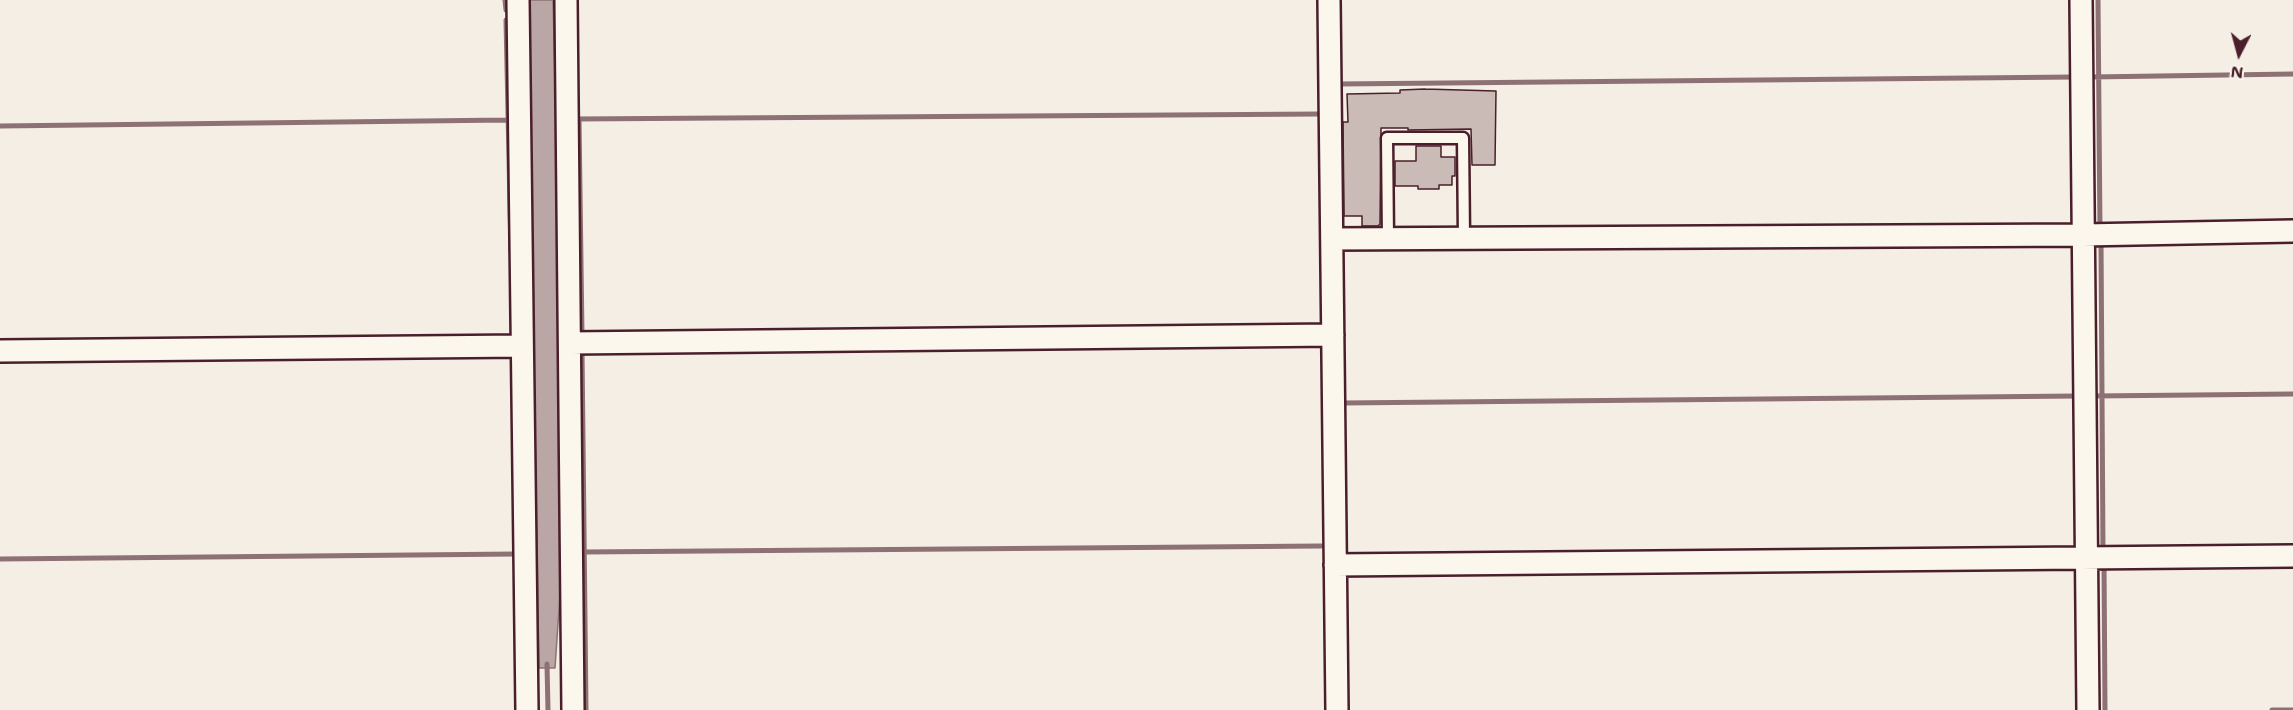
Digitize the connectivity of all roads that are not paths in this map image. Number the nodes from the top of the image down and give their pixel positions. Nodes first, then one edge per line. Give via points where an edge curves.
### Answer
1 (518, 0) edge
2 (566, 0) edge
3 (1329, 0) edge
4 (2081, 0) edge
5 (2293, 231) edge
6 (2094, 235) junction
7 (1464, 238) junction
8 (1332, 239) junction
9 (1388, 239) junction
10 (1333, 335) junction
11 (570, 343) junction
12 (522, 346) junction
13 (0, 351) edge
14 (2293, 556) edge
15 (2097, 558) junction
16 (1335, 565) junction
17 (527, 710) edge
18 (573, 710) edge
19 (1337, 710) edge
20 (2088, 710) edge

1 - 12 street
2 - 11 street
3 - 8 street
4 - 6 street
5 - 6 street
6 - 7 street
6 - 15 street
7 - 9 street
7 - 9 lane via 1463,138 1387,138
8 - 9 street
8 - 10 street
10 - 11 street
10 - 16 street
11 - 18 street
12 - 13 street
12 - 17 street
14 - 15 street
15 - 16 street
15 - 20 street
16 - 19 street

